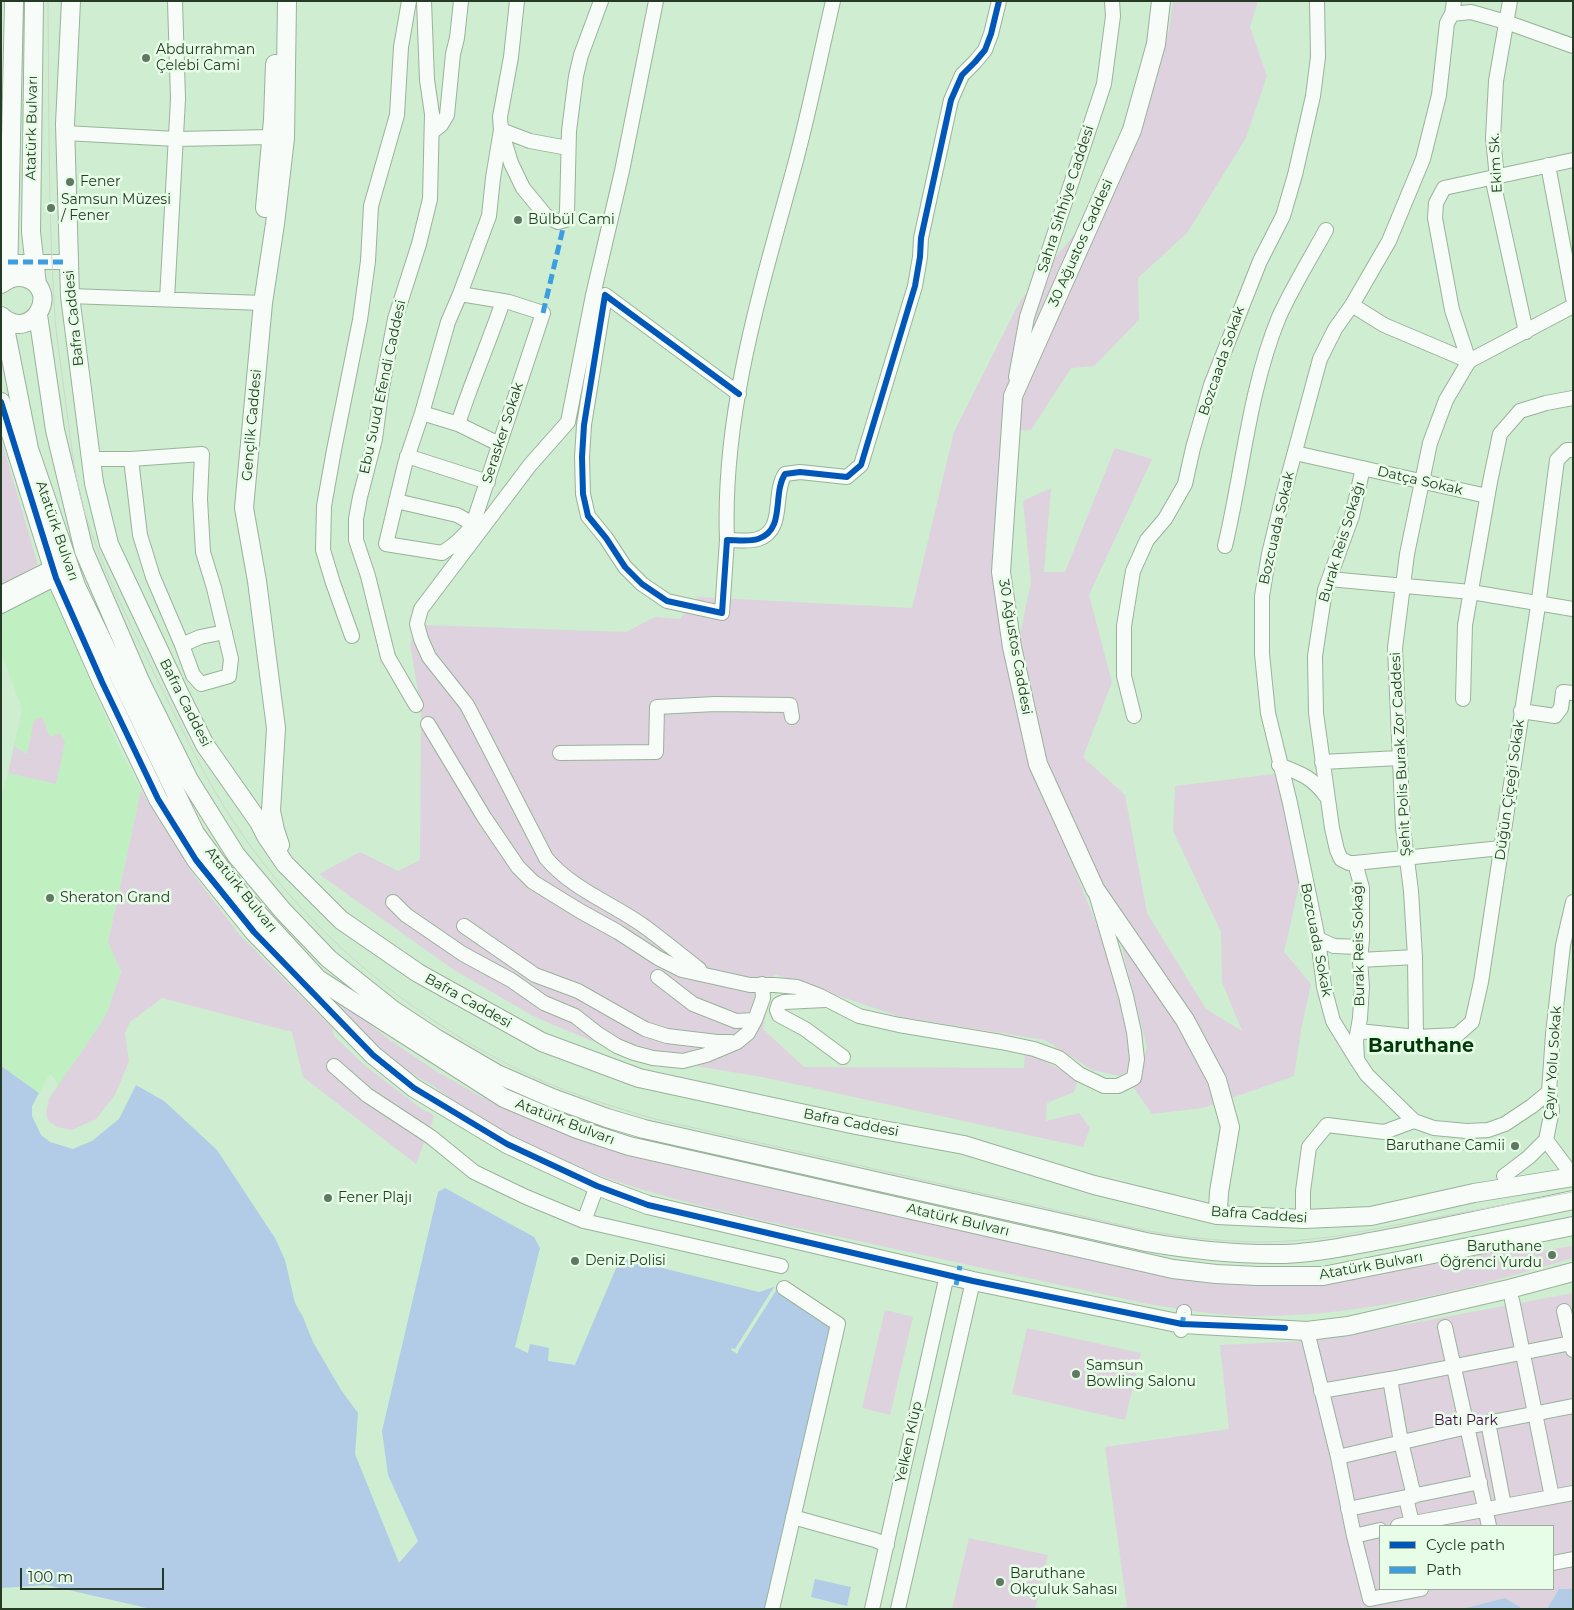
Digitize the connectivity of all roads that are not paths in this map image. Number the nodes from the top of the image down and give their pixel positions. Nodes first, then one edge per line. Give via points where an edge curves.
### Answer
1 (14, 1) edge
2 (34, 1) edge
3 (71, 1) edge
4 (175, 1) edge
5 (277, 1) edge
6 (287, 1) edge
7 (409, 1) edge
8 (424, 1) edge
9 (461, 1) edge
10 (517, 1) edge
11 (601, 1) edge
12 (656, 1) edge
13 (834, 1) edge
14 (999, 1) edge
15 (1112, 1) edge
16 (1161, 1) edge
17 (1316, 1) edge
18 (1510, 1) edge
19 (1453, 8) edge
20 (1506, 22) junction
21 (1573, 46) edge
22 (501, 130) junction
23 (432, 132) junction
24 (65, 133) junction
25 (272, 137) junction
26 (176, 139) junction
27 (568, 148) junction
28 (1573, 160) edge
29 (1548, 165) junction
30 (1497, 178) junction
31 (1326, 230) dead end
32 (34, 262) junction
33 (68, 262) junction
34 (6, 275) edge
35 (37, 285) junction
36 (460, 294) junction
37 (70, 296) junction
38 (1573, 298) edge
39 (167, 299) junction
40 (502, 301) junction
41 (259, 302) junction
42 (1352, 305) junction
43 (1573, 306) edge
44 (38, 315) junction
45 (2, 317) edge
46 (1526, 332) junction
47 (1, 358) edge
48 (1469, 360) junction
49 (739, 394) junction
50 (1013, 396) junction
51 (1573, 398) edge
52 (1, 402) edge
53 (422, 413) junction
54 (4, 422) edge
55 (458, 424) junction
56 (499, 444) junction
57 (29, 449) junction
58 (1573, 450) edge
59 (1295, 453) junction
60 (407, 456) junction
61 (90, 459) junction
62 (131, 459) junction
63 (1363, 468) junction
64 (488, 482) junction
65 (1422, 482) junction
66 (1487, 496) junction
67 (396, 501) junction
68 (473, 524) junction
69 (727, 540) junction
70 (1225, 546) dead end
71 (54, 572) junction
72 (1329, 579) junction
73 (1402, 586) junction
74 (1471, 592) junction
75 (1, 593) edge
76 (1538, 604) junction
77 (1, 606) edge
78 (1573, 609) edge
79 (225, 632) junction
80 (352, 636) dead end
81 (182, 645) junction
82 (1573, 693) edge
83 (1463, 699) dead end
84 (416, 705) dead end
85 (1521, 712) junction
86 (1134, 716) dead end
87 (792, 718) dead end
88 (428, 724) dead end
89 (560, 753) dead end
90 (1399, 758) junction
91 (1322, 762) junction
92 (1279, 765) junction
93 (1327, 796) junction
94 (259, 822) junction
95 (281, 846) joint
96 (1501, 848) junction
97 (1407, 857) junction
98 (1355, 863) junction
99 (1095, 889) junction
100 (392, 902) dead end
101 (1573, 903) edge
102 (464, 926) dead end
103 (1318, 939) junction
104 (1360, 954) junction
105 (1415, 956) junction
106 (702, 974) junction
107 (658, 978) dead end
108 (762, 984) junction
109 (828, 1000) junction
110 (755, 1020) junction
111 (1359, 1031) junction
112 (1416, 1037) junction
113 (737, 1042) junction
114 (843, 1057) dead end
115 (1358, 1060) junction
116 (334, 1066) dead end
117 (1549, 1092) junction
118 (1414, 1121) junction
119 (1546, 1140) junction
120 (1571, 1167) edge
121 (1504, 1176) junction
122 (597, 1186) junction
123 (1573, 1200) edge
124 (1218, 1210) junction
125 (1303, 1212) junction
126 (584, 1221) junction
127 (1573, 1226) edge
128 (1573, 1237) edge
129 (1496, 1242) junction
130 (781, 1266) dead end
131 (1573, 1272) edge
132 (959, 1277) junction
133 (784, 1288) dead end
134 (1512, 1300) dead end
135 (1564, 1311) dead end
136 (1445, 1328) dead end
137 (1308, 1331) junction
138 (1572, 1347) edge
139 (1523, 1352) junction
140 (1454, 1366) junction
141 (1390, 1379) junction
142 (1321, 1391) junction
143 (1573, 1406) edge
144 (1536, 1413) junction
145 (1488, 1422) junction
146 (1467, 1427) junction
147 (1401, 1442) junction
148 (1338, 1457) junction
149 (1480, 1482) junction
150 (1573, 1493) edge
151 (1410, 1497) junction
152 (1552, 1497) junction
153 (1504, 1506) junction
154 (1348, 1509) junction
155 (1486, 1510) junction
156 (793, 1517) junction
157 (1405, 1525) edge
158 (1489, 1525) edge
159 (1379, 1530) edge
160 (1354, 1536) junction
161 (887, 1545) junction
162 (1573, 1559) edge
163 (1554, 1563) edge
164 (1416, 1590) edge
165 (772, 1609) edge
166 (872, 1609) edge
167 (898, 1609) edge

1 - 34 main road, Atatürk Bulvarı
2 - 32 main road, Atatürk Bulvarı via 31,232
3 - 24 main road, Bafra Caddesi
4 - 26 street
5 - 25 main road, Gençlik Caddesi
6 - 41 main road, Gençlik Caddesi via 285,138 275,224
7 - 80 street via 401,47 398,115 371,206 360,320 324,506 323,550
8 - 23 street, Ebu Suud Efendi Caddesi
9 - 23 street via 447,115
10 - 22 street via 500,117
11 - 27 street via 581,55
12 - 106 street via 568,422 530,465 420,609 417,624 429,656 467,705 546,858 574,884 641,924
13 - 49 street via 753,323
14 - 69 street via 985,50 962,75 951,100 921,238 915,286 861,465 847,477 800,472 785,474 770,532 758,539
15 - 50 street, Sahra Sıhhiye Caddesi via 1104,84 1027,317
16 - 50 main road, 30 Ağustos Caddesi via 1156,44 1132,130
17 - 86 street, Bozcaada Sokak via 1318,57 1313,96 1282,216 1256,269 1211,385 1185,484 1166,520 1148,540 1133,571 1124,626 1124,676
18 - 20 street, Ekim Sk.
19 - 20 street
19 - 42 street, Bozcuada Sokak via 1447,23 1439,95 1423,159 1389,241
20 - 21 street
20 - 30 street, Ekim Sk. via 1496,81 1493,138
22 - 27 street via 530,141
22 - 27 street via 523,188 546,216 558,222 565,220 568,212
22 - 36 street via 489,216
23 - 84 street, Ebu Suud Efendi Caddesi via 430,199 395,319 375,439 356,519 356,540 388,657
24 - 26 street
24 - 33 main road, Bafra Caddesi
25 - 26 street
25 - 41 main road, Gençlik Caddesi
26 - 39 street
28 - 29 street
29 - 30 street
29 - 38 street
30 - 46 street, Ekim Sk. via 1494,186
30 - 48 street via 1444,188 1436,203 1435,218 1452,310
31 - 70 street via 1279,317 1263,363
32 - 33 street
32 - 34 street
32 - 35 main road, Atatürk Bulvarı
33 - 37 main road, Bafra Caddesi
34 - 35 main road via 23,277
35 - 44 main road, Atatürk Bulvarı via 43,300
36 - 40 street
36 - 53 street via 448,322
37 - 39 street
37 - 61 main road, Bafra Caddesi
39 - 41 street
40 - 55 street
40 - 56 street, Serasker Sokak via 543,313
41 - 94 main road, Gençlik Caddesi via 239,510 271,724 268,771
41 - 95 main road, Gençlik Caddesi via 244,508 276,728 271,811
42 - 48 street via 1384,325
42 - 59 street, Bozcuada Sokak via 1320,359
43 - 46 street
44 - 45 main road, Atatürk Bulvarı via 25,324 9,322
44 - 123 main road, Atatürk Bulvarı via 55,430 84,551 140,681 189,780 236,854 283,911 329,959 393,1010 471,1060 552,1098 644,1129 1191,1250 1284,1254 1328,1249
45 - 57 main road, Atatürk Bulvarı
46 - 48 street
47 - 57 main road
48 - 65 street, Şehit Polis Burak Zor Caddesi via 1446,400 1430,443
49 - 69 street via 726,508
49 - 69 street via 605,296 584,425 583,494 588,516 625,567 642,584 667,601 722,613
50 - 99 main road, 30 Ağustos Caddesi via 1001,572 1012,647 1038,764
51 - 66 street via 1520,411 1500,434
52 - 54 main road
53 - 55 street
53 - 60 street
54 - 71 main road
55 - 56 street
56 - 64 street, Serasker Sokak
57 - 129 main road, Atatürk Bulvarı via 76,586 195,833 239,893 318,979 504,1098 577,1129 629,1146 1174,1269 1241,1276 1323,1276
58 - 76 street, Düğün Çiçeği Sokak via 1567,450 1557,460
59 - 63 street, Datça Sokak
59 - 92 street, Bozcuada Sokak via 1269,554 1262,596 1262,654 1268,713
60 - 64 street
60 - 67 street
61 - 62 street
61 - 94 main road, Bafra Caddesi via 109,544 128,588 205,745
62 - 79 street via 202,454 203,552
62 - 81 street via 140,535 153,577
63 - 65 street, Datça Sokak
63 - 72 street, Burak Reis Sokağı via 1352,516
64 - 68 street, Serasker Sokak
65 - 66 street, Datça Sokak
65 - 73 street, Şehit Polis Burak Zor Caddesi
66 - 74 street
67 - 68 street via 457,515
67 - 68 street, Serasker Sokak via 386,544 442,554 463,538
71 - 75 street
71 - 77 street
71 - 122 main road via 158,798 196,860 254,932 367,1051 414,1088 507,1144
72 - 73 street
72 - 91 street, Burak Reis Sokağı via 1315,656 1316,713
73 - 74 street
73 - 90 street, Şehit Polis Burak Zor Caddesi via 1395,648
74 - 76 street
74 - 83 street via 1465,625
76 - 78 street
76 - 85 street, Düğün Çiçeği Sokak
79 - 81 street
79 - 81 street via 231,659 229,676 220,679 201,684 193,675
82 - 85 street via 1563,692 1561,708 1555,716
85 - 96 street, Düğün Çiçeği Sokak
87 - 89 street via 790,705 656,707 656,752
88 - 106 street via 506,851 533,882 658,958 682,970
90 - 91 street
90 - 97 street, Şehit Polis Burak Zor Caddesi
91 - 93 street, Burak Reis Sokağı
92 - 93 street via 1317,784
92 - 103 street, Bozcuada Sokak
93 - 98 street, Burak Reis Sokağı via 1337,850 1341,859
94 - 120 main road, Bafra Caddesi via 285,864 341,920 418,974 542,1042 639,1078 964,1145 1094,1185 1216,1215 1304,1219 1371,1216
95 - 124 main road, Bafra Caddesi via 319,890 401,954 506,1013 591,1052 644,1072 971,1138 1102,1182
96 - 97 street
96 - 112 street, Düğün Çiçeği Sokak via 1482,982 1472,1022 1457,1035
97 - 98 street
97 - 105 street, Şehit Polis Burak Zor Caddesi
98 - 104 street, Burak Reis Sokağı via 1362,888
99 - 109 street via 1134,1032 1137,1059 1134,1078 1128,1082 1104,1086 1079,1074 1058,1058 1034,1049 859,1016
99 - 124 main road, 30 Ağustos Caddesi via 1185,1020 1217,1080 1230,1127
100 - 113 street via 464,954 634,1053 683,1061
101 - 117 street, Çayır Yolu Sokak via 1563,945 1552,1034
102 - 113 street via 536,975 578,991 645,1029 667,1036
103 - 104 street
103 - 115 street, Bozcuada Sokak via 1324,987 1333,1021
104 - 105 street
104 - 111 street, Burak Reis Sokağı
105 - 112 street, Şehit Polis Burak Zor Caddesi
106 - 108 street via 750,985
107 - 110 street via 693,1004 736,1021
108 - 109 street via 797,988
108 - 110 street via 763,998
109 - 114 street via 784,1002 777,1010 779,1015
110 - 113 street
111 - 112 street, Düğün Çiçeği Sokak
111 - 115 street, Burak Reis Sokağı via 1356,1041
115 - 118 street via 1367,1076
116 - 126 street via 367,1095 431,1137 474,1172
117 - 118 street via 1505,1124 1488,1130 1434,1128
117 - 119 street, Çayır Yolu Sokak via 1552,1110
118 - 125 street via 1384,1132 1326,1125 1309,1147
119 - 120 street
119 - 121 street, Çayır Yolu Sokak
120 - 121 main road, Bafra Caddesi
121 - 125 main road, Bafra Caddesi via 1369,1209
122 - 126 street
122 - 132 main road via 648,1205
124 - 125 main road, Bafra Caddesi
126 - 130 street
127 - 129 main road, Atatürk Bulvarı
128 - 129 main road
131 - 137 main road via 1357,1324
132 - 137 main road via 1182,1322
132 - 161 street, Yelken Klüp
132 - 167 street
133 - 156 street via 838,1324
134 - 139 street
135 - 138 street
136 - 140 street
137 - 142 street
138 - 139 street
139 - 140 street
139 - 144 street
140 - 141 street
140 - 146 street
141 - 142 street
141 - 147 street
142 - 148 street
143 - 144 street
144 - 145 street
144 - 152 street
145 - 146 street
145 - 153 street
146 - 147 street
146 - 149 street
147 - 148 street
147 - 151 street
148 - 154 street
149 - 151 street
149 - 155 street
150 - 152 street
151 - 154 street
151 - 157 street
152 - 153 street
153 - 155 street
154 - 160 street
155 - 157 street
155 - 158 street
156 - 161 street
156 - 165 street
159 - 160 street
160 - 164 street via 1370,1599
161 - 166 street, Yelken Klüp
162 - 163 street

